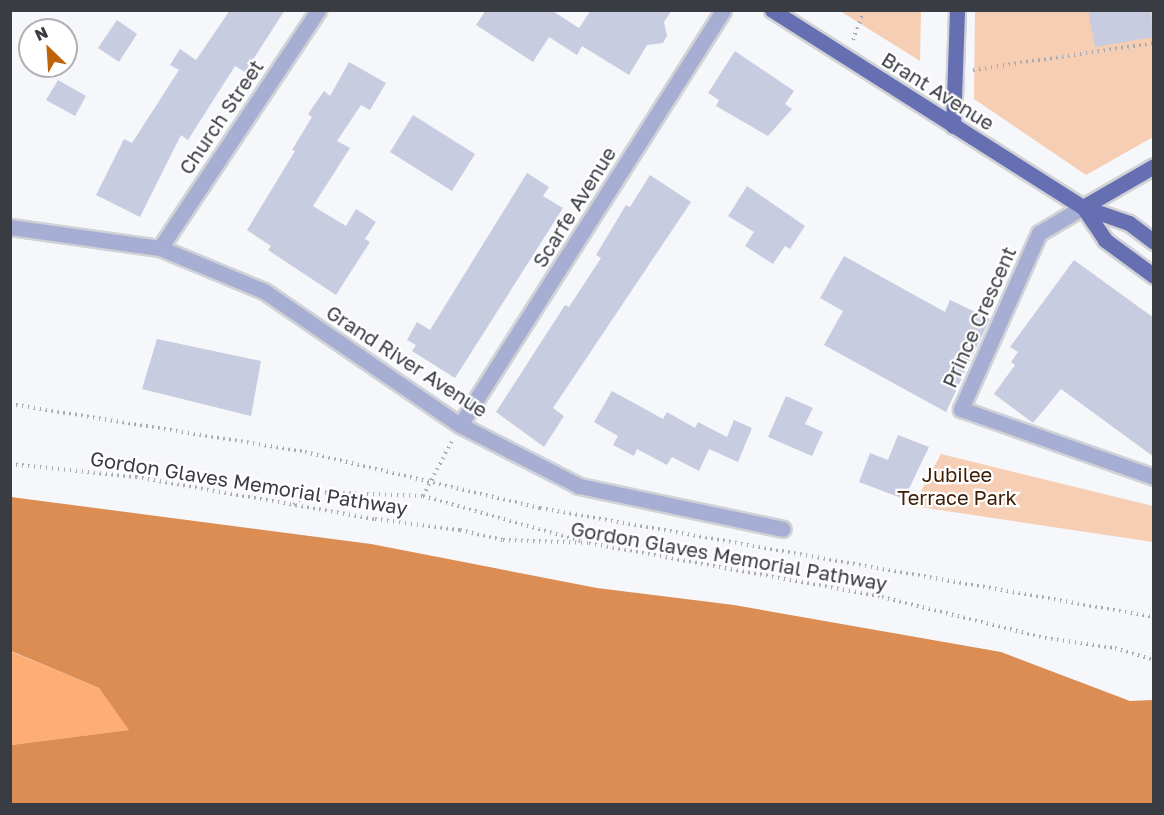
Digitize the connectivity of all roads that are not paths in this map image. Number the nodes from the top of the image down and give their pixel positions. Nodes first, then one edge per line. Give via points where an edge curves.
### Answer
1 (318, 10) edge
2 (723, 10) edge
3 (772, 10) edge
4 (957, 10) edge
5 (953, 126) junction
6 (1154, 166) edge
7 (1083, 207) junction
8 (10, 227) edge
9 (1154, 242) edge
10 (160, 248) junction
11 (1154, 276) edge
12 (460, 425) junction
13 (1154, 477) edge
14 (783, 529) dead end

1 - 10 street, Church Street
2 - 12 street, Scarfe Avenue
3 - 5 main road, Brant Avenue
4 - 5 main road
5 - 7 main road, Brant Avenue
6 - 7 main road
7 - 9 main road, Brant Avenue via 1129,223
7 - 11 main road, Brant Avenue via 1105,240
7 - 13 street, Prince Crescent via 1039,233 961,409
8 - 10 street, Grand River Avenue
10 - 12 street, Grand River Avenue via 264,291
12 - 14 street, Grand River Avenue via 579,486

